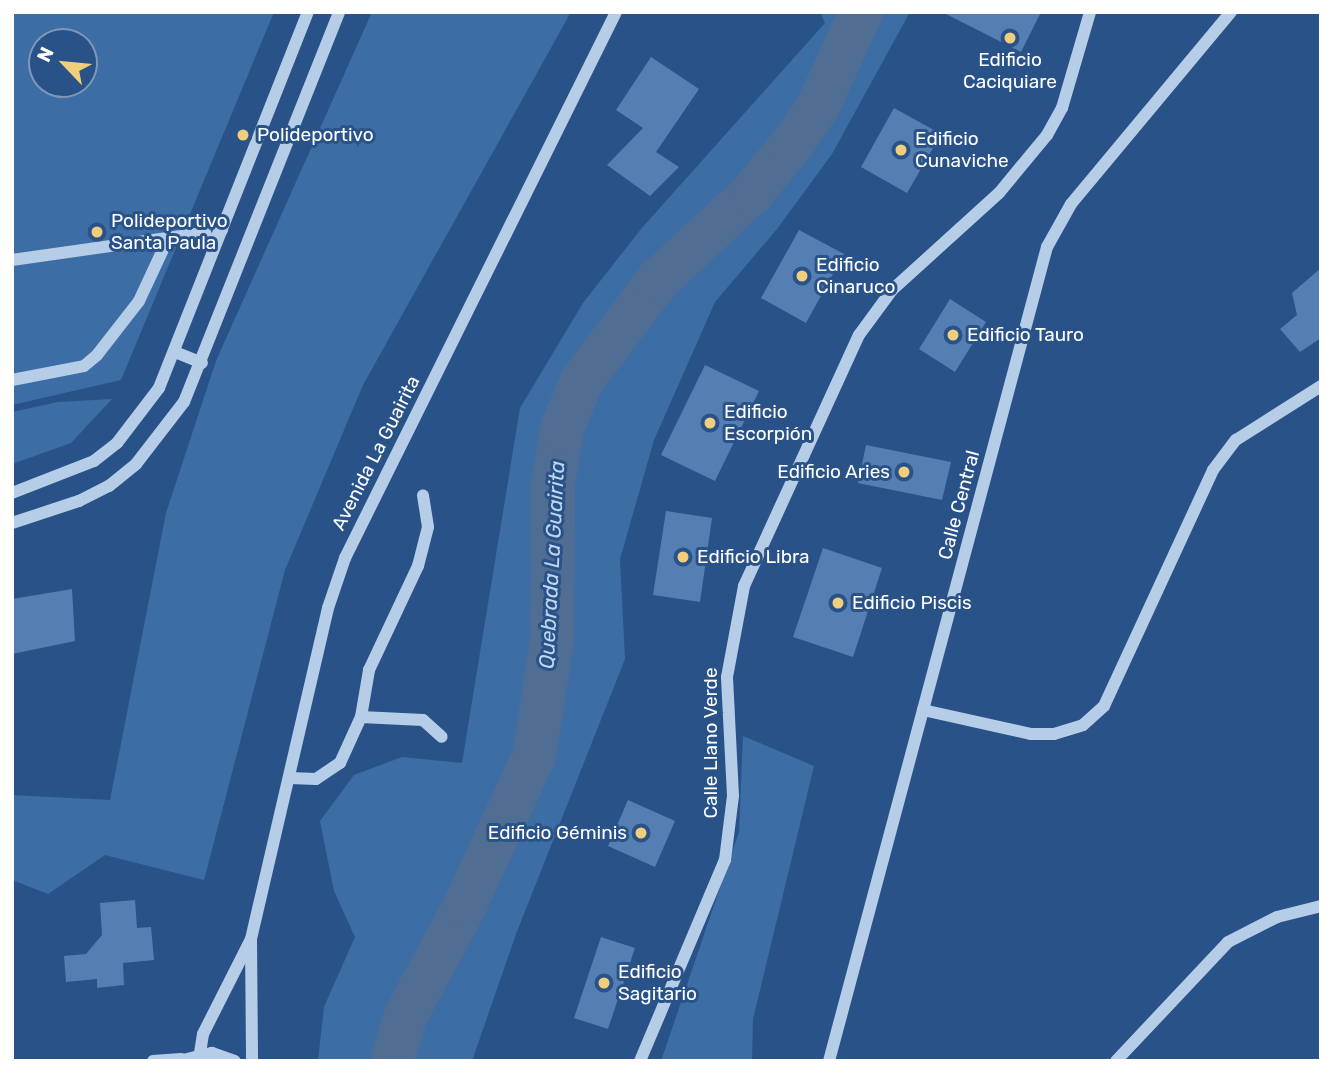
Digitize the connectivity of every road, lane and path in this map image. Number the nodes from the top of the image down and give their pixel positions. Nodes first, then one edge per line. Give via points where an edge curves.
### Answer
1 (309, 12) edge
2 (340, 12) edge
3 (616, 12) edge
4 (1090, 12) edge
5 (1231, 12) edge
6 (222, 230) junction
7 (167, 241) junction
8 (12, 260) edge
9 (175, 352) junction
10 (202, 363) junction
11 (12, 380) edge
12 (1321, 386) edge
13 (12, 493) edge
14 (424, 495) dead end
15 (12, 523) edge
16 (923, 710) junction
17 (361, 717) junction
18 (442, 737) dead end
19 (290, 778) junction
20 (1321, 906) edge
21 (251, 939) junction
22 (200, 1053) junction
23 (180, 1060) edge
24 (153, 1061) edge
25 (235, 1061) edge
26 (252, 1061) edge
27 (639, 1061) edge
28 (829, 1061) edge
29 (1116, 1061) edge

1 - 6 street
2 - 10 street
3 - 19 street, Avenida La Guairita via 345,558 328,608
4 - 27 street, Calle Llano Verde via 1062,108 1047,135 999,193 891,290 859,335 744,586 727,677 733,796 725,860
5 - 16 street, Calle Central via 1071,204 1047,247
6 - 7 street via 198,231
6 - 9 street
7 - 8 street
7 - 11 street via 139,300 85,366
9 - 10 street
9 - 13 street via 159,388 117,443 68,474
10 - 15 street via 184,402 136,464 109,486 79,501
12 - 16 street via 1236,440 1213,470 1104,706 1083,725 1054,734 1031,734
14 - 17 street via 428,527 418,566 369,670
16 - 28 street, Calle Central
17 - 18 street via 423,720
17 - 19 street via 341,763 327,775
19 - 21 street, Avenida La Guairita
20 - 29 street via 1277,917 1228,942
21 - 22 street, Avenida La Guairita via 203,1034
21 - 26 street, Avenida La Guairita
22 - 23 street
22 - 25 street
23 - 24 street

